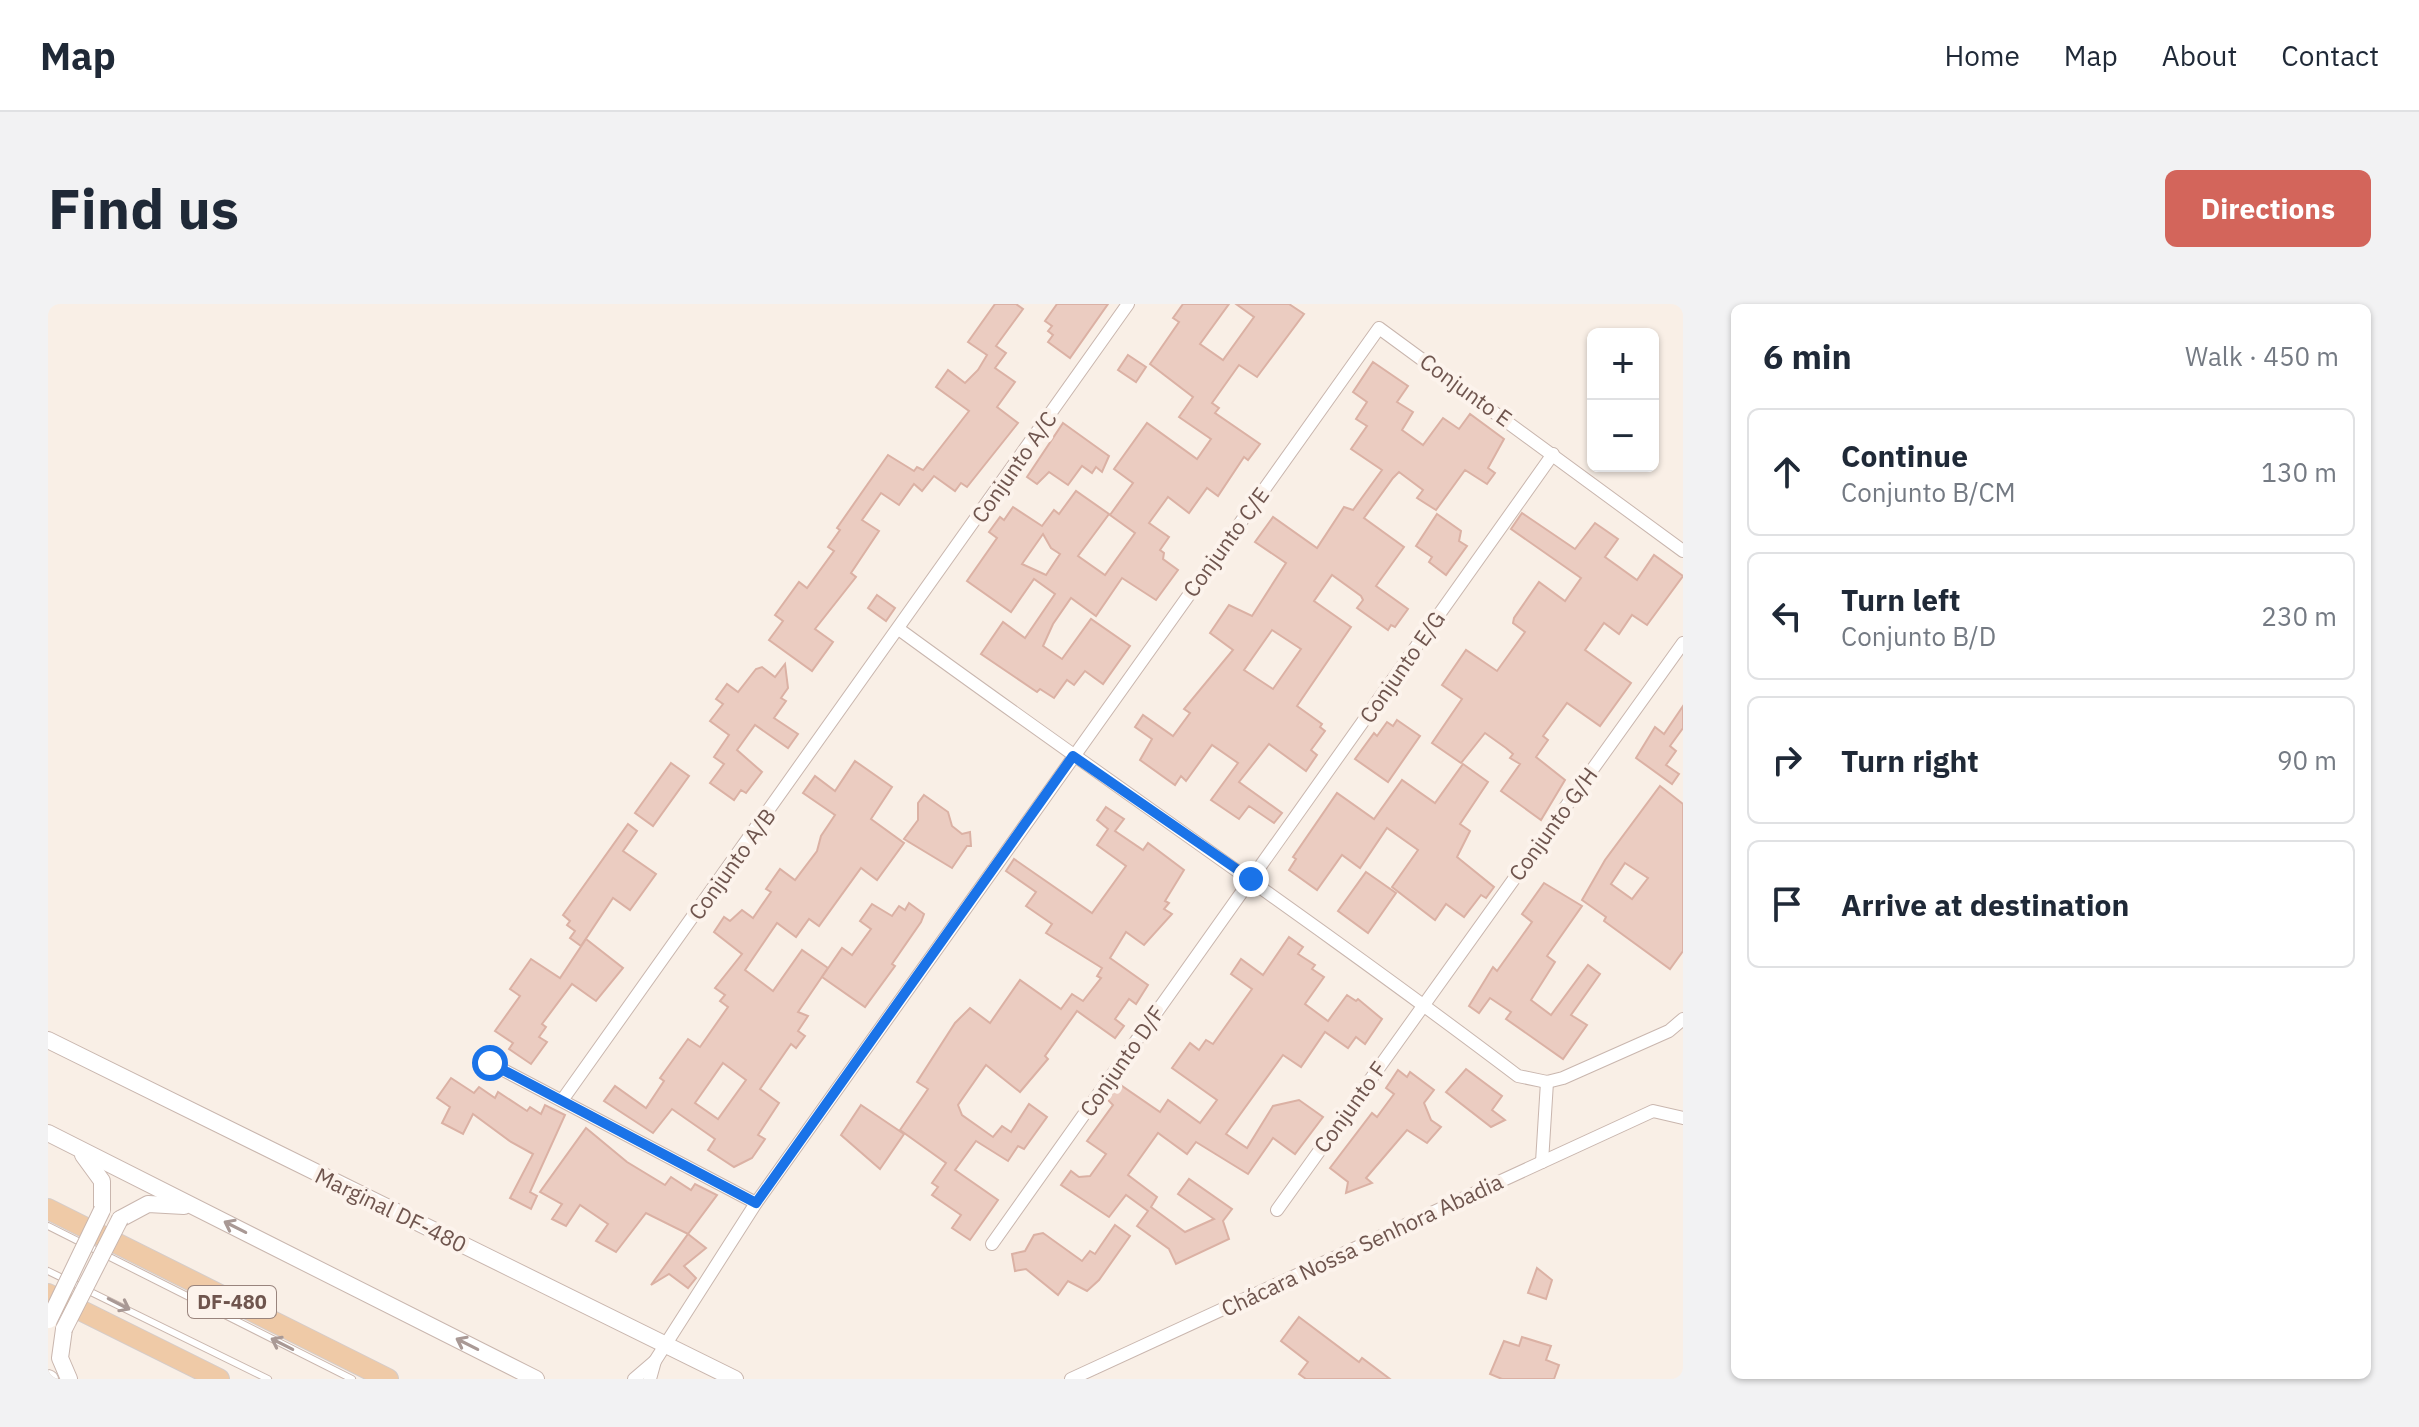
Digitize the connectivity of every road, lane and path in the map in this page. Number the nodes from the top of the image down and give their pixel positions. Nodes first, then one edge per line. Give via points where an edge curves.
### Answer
1 (1128, 304) edge
2 (1379, 328) joint
3 (1553, 454) junction
4 (1683, 551) edge
5 (900, 630) junction
6 (1683, 643) edge
7 (1073, 756) junction
8 (1251, 879) junction
9 (1424, 1004) junction
10 (1683, 1019) edge
11 (48, 1040) edge
12 (490, 1063) dead end
13 (1547, 1082) junction
14 (563, 1099) junction
15 (1683, 1118) edge
16 (48, 1133) edge
17 (73, 1145) junction
18 (1542, 1162) junction
19 (756, 1203) junction
20 (198, 1208) junction
21 (48, 1209) edge
22 (1277, 1210) dead end
23 (77, 1224) junction
24 (48, 1225) edge
25 (992, 1244) dead end
26 (48, 1271) edge
27 (48, 1294) edge
28 (54, 1324) edge
29 (665, 1346) junction
30 (655, 1361) junction
31 (69, 1379) edge
32 (219, 1379) edge
33 (268, 1379) edge
34 (352, 1379) edge
35 (388, 1379) edge
36 (536, 1379) edge
37 (634, 1379) edge
38 (650, 1379) edge
39 (735, 1379) edge
40 (1071, 1379) edge

1 - 5 street, Conjunto A/C
2 - 3 street, Conjunto E
2 - 7 street, Conjunto C/E
3 - 4 street, Conjunto E
3 - 8 street, Conjunto E/G
5 - 7 street
5 - 14 street, Conjunto A/B
6 - 9 street, Conjunto G/H
7 - 8 street
7 - 19 street, Conjunto C/E
8 - 9 street
8 - 25 street, Conjunto D/F
9 - 13 street via 1518,1076
9 - 22 street, Conjunto F
10 - 13 street via 1669,1031
11 - 29 street, Marginal DF-480
12 - 14 street
13 - 18 street
14 - 19 street
15 - 18 street, Chácara Nossa Senhora Abadia via 1653,1111
16 - 17 street
17 - 20 street
17 - 28 street, bridge via 102,1181 102,1210
18 - 40 street, Chácara Nossa Senhora Abadia
19 - 29 street, Conjunto C/E
20 - 28 street, bridge via 148,1204 120,1219
36 -> 20 street
21 - 23 main road, DF-480
23 - 24 lane
23 - 35 main road, DF-480
34 -> 24 lane
26 -> 33 lane
27 - 32 main road
28 - 31 street
29 - 30 street, Conjunto C/E
29 - 39 street, Marginal DF-480
30 - 37 street
30 - 38 street

